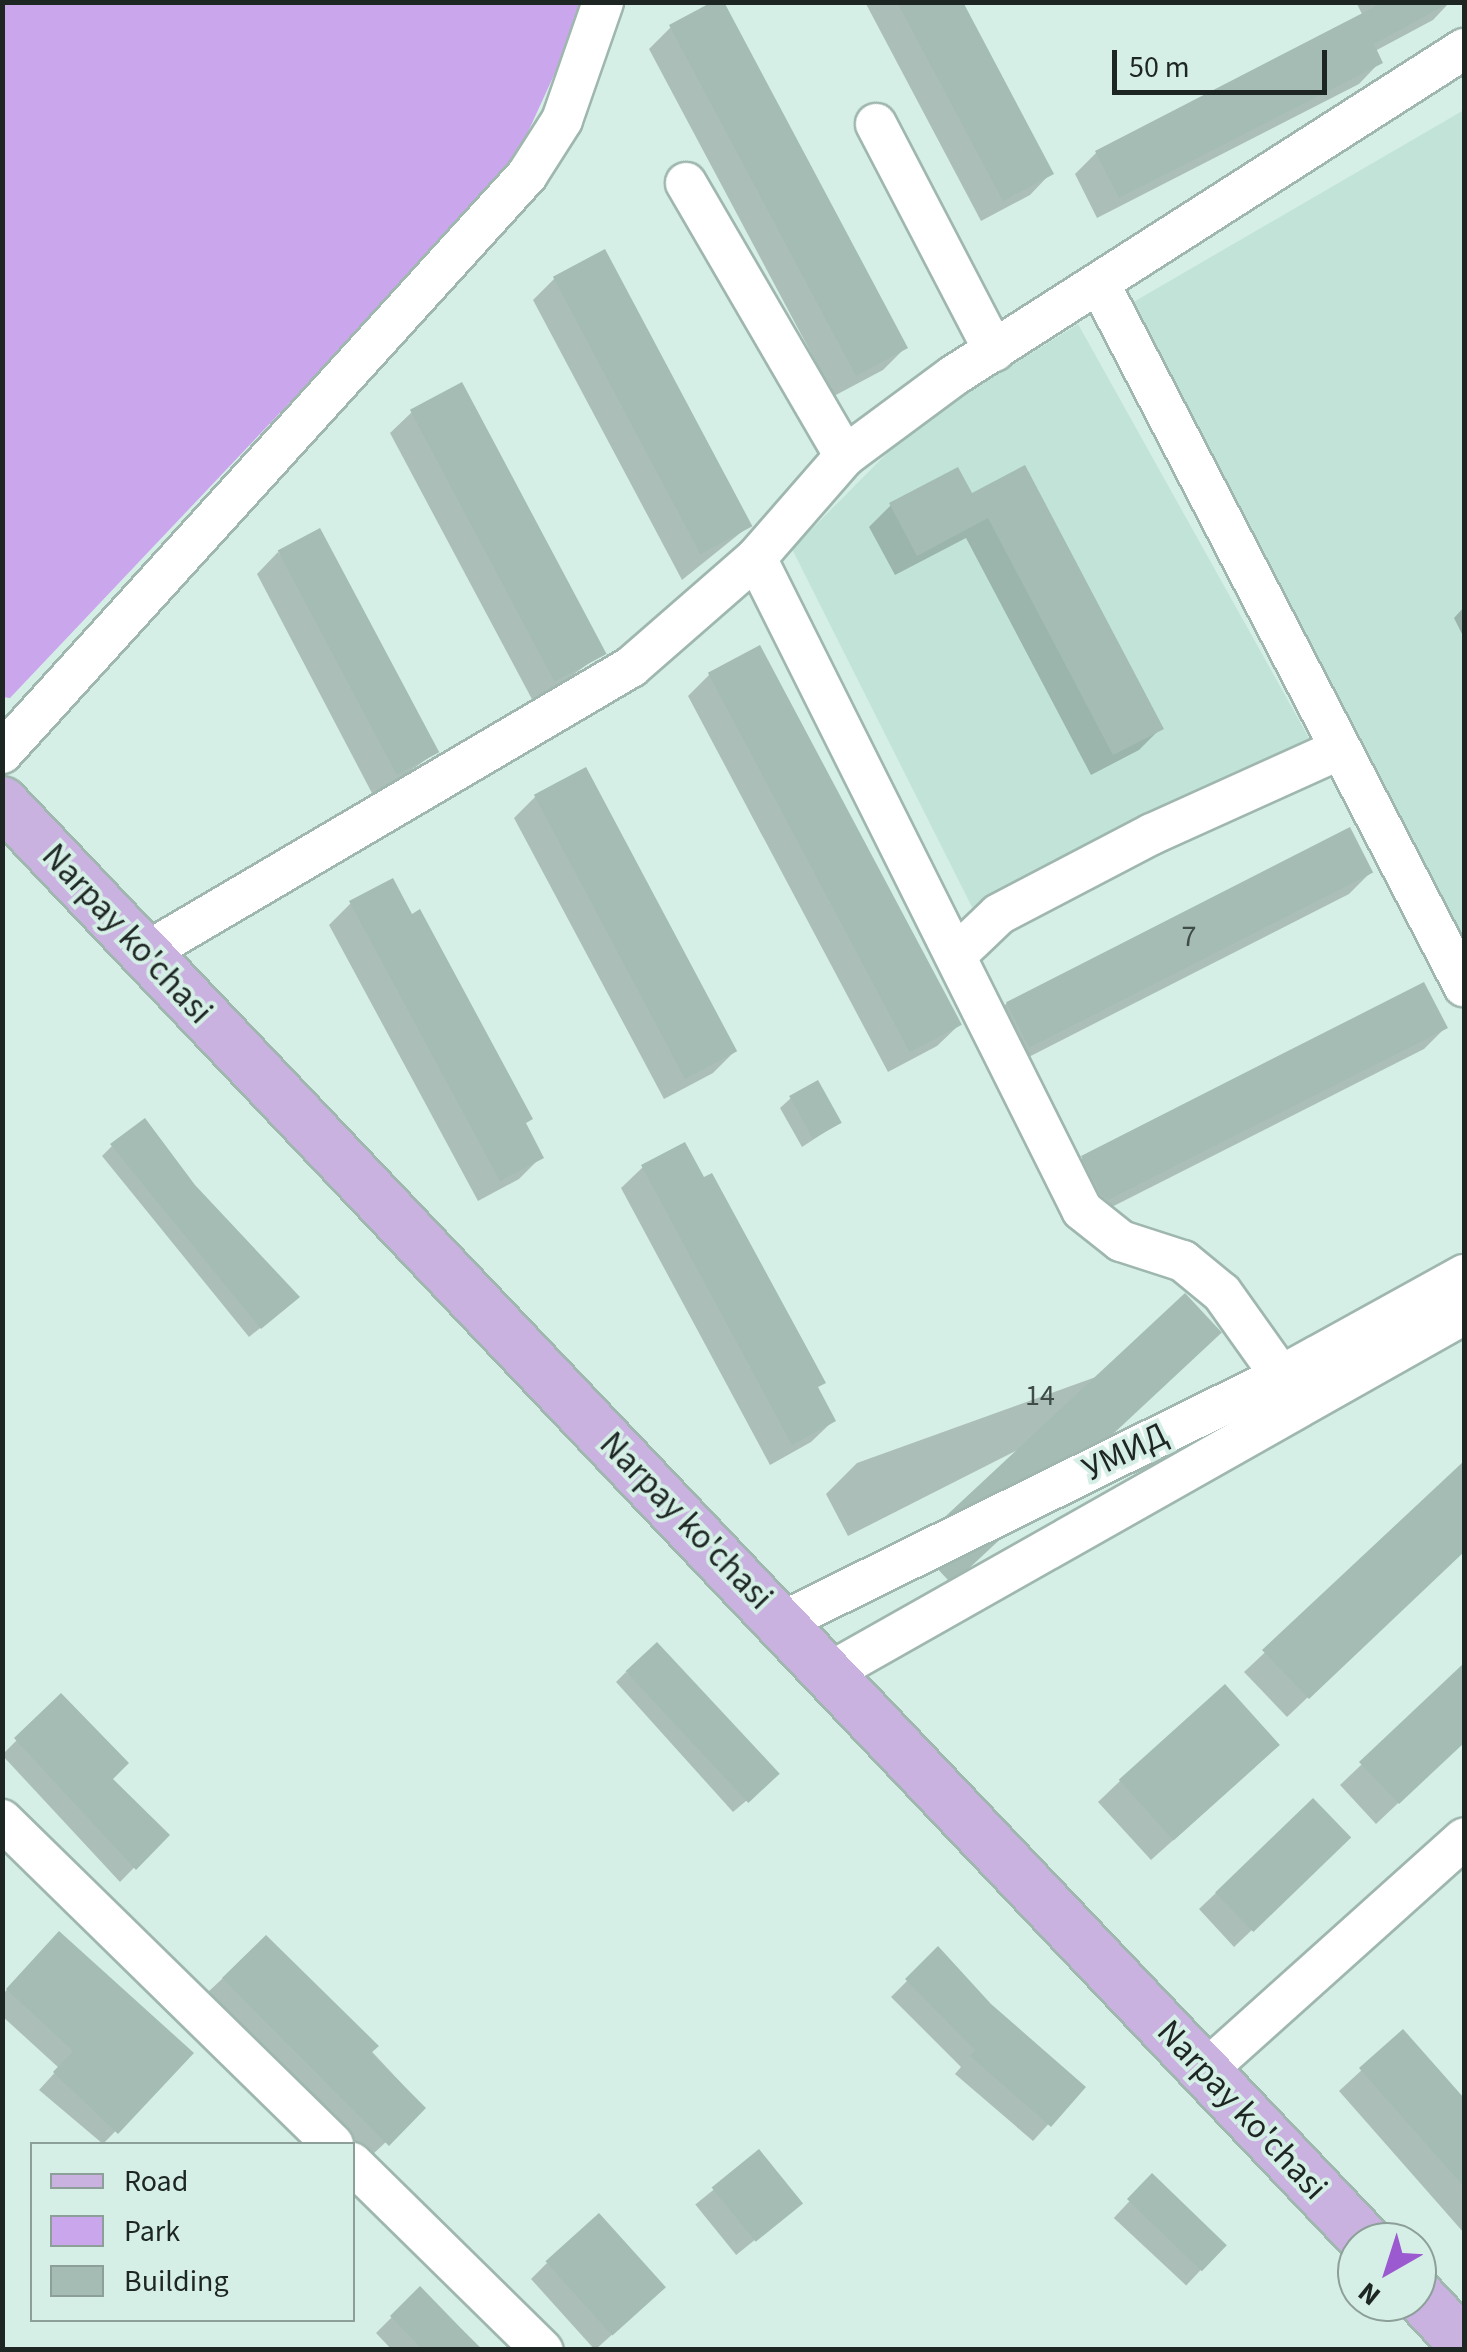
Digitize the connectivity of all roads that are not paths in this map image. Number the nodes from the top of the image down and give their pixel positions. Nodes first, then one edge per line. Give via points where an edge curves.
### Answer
1 (602, 2) edge
2 (1464, 49) edge
3 (876, 124) dead end
4 (686, 183) dead end
5 (1102, 287) junction
6 (994, 352) junction
7 (845, 456) junction
8 (756, 558) junction
9 (1338, 750) junction
10 (2, 753) edge
11 (2, 802) edge
12 (144, 953) junction
13 (956, 955) junction
14 (1464, 986) edge
15 (1464, 1275) edge
16 (1464, 1314) edge
17 (1280, 1376) junction
18 (782, 1622) junction
19 (828, 1673) junction
20 (1464, 1839) edge
21 (10, 1844) edge
22 (1205, 2071) junction
23 (331, 2142) edge
24 (355, 2167) edge
25 (1348, 2222) edge
26 (1437, 2315) edge
27 (1464, 2344) edge
28 (542, 2350) edge

1 - 10 street via 562,120 527,175
2 - 5 street
3 - 6 street
4 - 7 street
5 - 6 street
5 - 9 street
6 - 7 street
7 - 8 street
8 - 12 street via 631,667
8 - 13 street
9 - 13 street via 1152,834 999,914
9 - 14 street
11 - 12 main road, Narpay ko'chasi
12 - 18 main road, Narpay ko'chasi
13 - 17 street via 1082,1210 1120,1241 1183,1261 1222,1293
15 - 17 street, УМИД
16 - 19 street, УМИД
17 - 18 street, УМИД
18 - 19 main road, Narpay ko'chasi
19 - 22 main road, Narpay ko'chasi
20 - 22 street
21 - 23 street
22 - 25 main road, Narpay ko'chasi
24 - 28 street
26 - 27 main road

